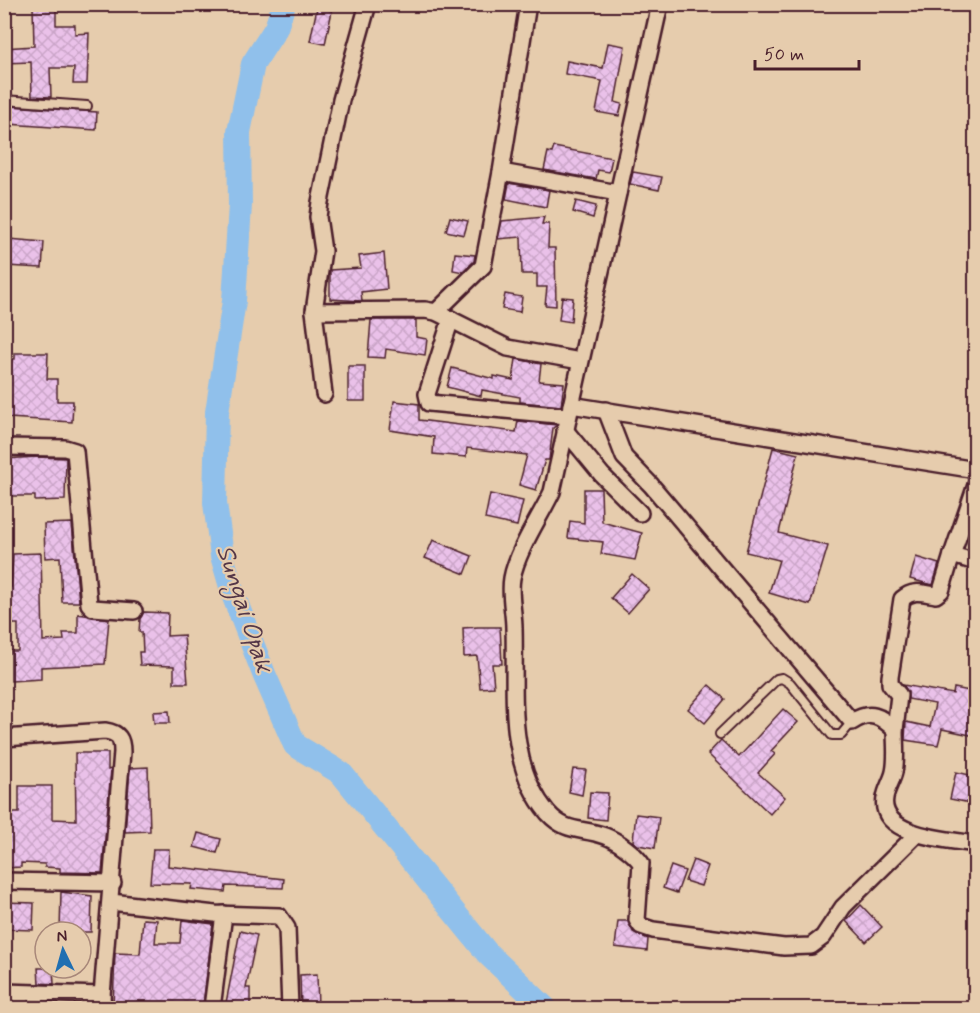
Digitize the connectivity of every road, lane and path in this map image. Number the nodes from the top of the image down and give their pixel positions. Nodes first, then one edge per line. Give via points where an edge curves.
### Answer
1 (368, 4) edge
2 (528, 4) edge
3 (660, 4) edge
4 (4, 100) edge
5 (87, 106) dead end
6 (501, 172) junction
7 (618, 193) junction
8 (319, 311) junction
9 (436, 312) junction
10 (451, 319) junction
11 (580, 361) junction
12 (324, 394) dead end
13 (606, 410) junction
14 (568, 417) junction
15 (4, 447) edge
16 (975, 470) edge
17 (975, 485) edge
18 (640, 513) dead end
19 (952, 555) junction
20 (975, 562) edge
21 (134, 610) dead end
22 (852, 722) junction
23 (4, 726) edge
24 (895, 730) junction
25 (720, 734) dead end
26 (5, 738) edge
27 (916, 835) junction
28 (975, 844) edge
29 (4, 881) edge
30 (113, 883) junction
31 (111, 902) junction
32 (224, 914) junction
33 (4, 992) edge
34 (21, 993) junction
35 (102, 1002) edge
36 (21, 1008) edge
37 (212, 1008) edge
38 (290, 1008) edge

1 - 8 street via 320,202 318,217 324,251
2 - 6 street
3 - 7 street
4 - 5 lane
6 - 7 street
6 - 9 street via 483,266
7 - 11 street
8 - 9 street via 409,308
8 - 12 street
9 - 10 street
10 - 11 street via 508,348
10 - 14 street via 427,394 429,403
11 - 14 street
13 - 14 street
13 - 16 street
13 - 22 street via 624,457
14 - 18 street via 602,475
14 - 27 street via 552,492 515,565 511,581 514,721 526,777 548,813 563,827 605,836 641,863 636,913 641,926 784,947 811,946 823,937 843,907
15 - 21 street via 75,451 88,604 93,608
17 - 19 street
19 - 20 street
19 - 24 street via 941,591 936,595 908,593 902,599 890,677 890,684 899,695
22 - 24 street via 869,715 883,718
22 - 25 lane via 841,735 832,735 782,678
23 - 26 street
24 - 27 street via 895,769 886,809 901,828
26 - 30 street via 105,731 120,737
27 - 28 street
29 - 30 street
30 - 31 street
31 - 32 street
31 - 35 street
32 - 37 street
32 - 38 street via 273,914 285,920
33 - 34 street
34 - 35 street
34 - 36 street

